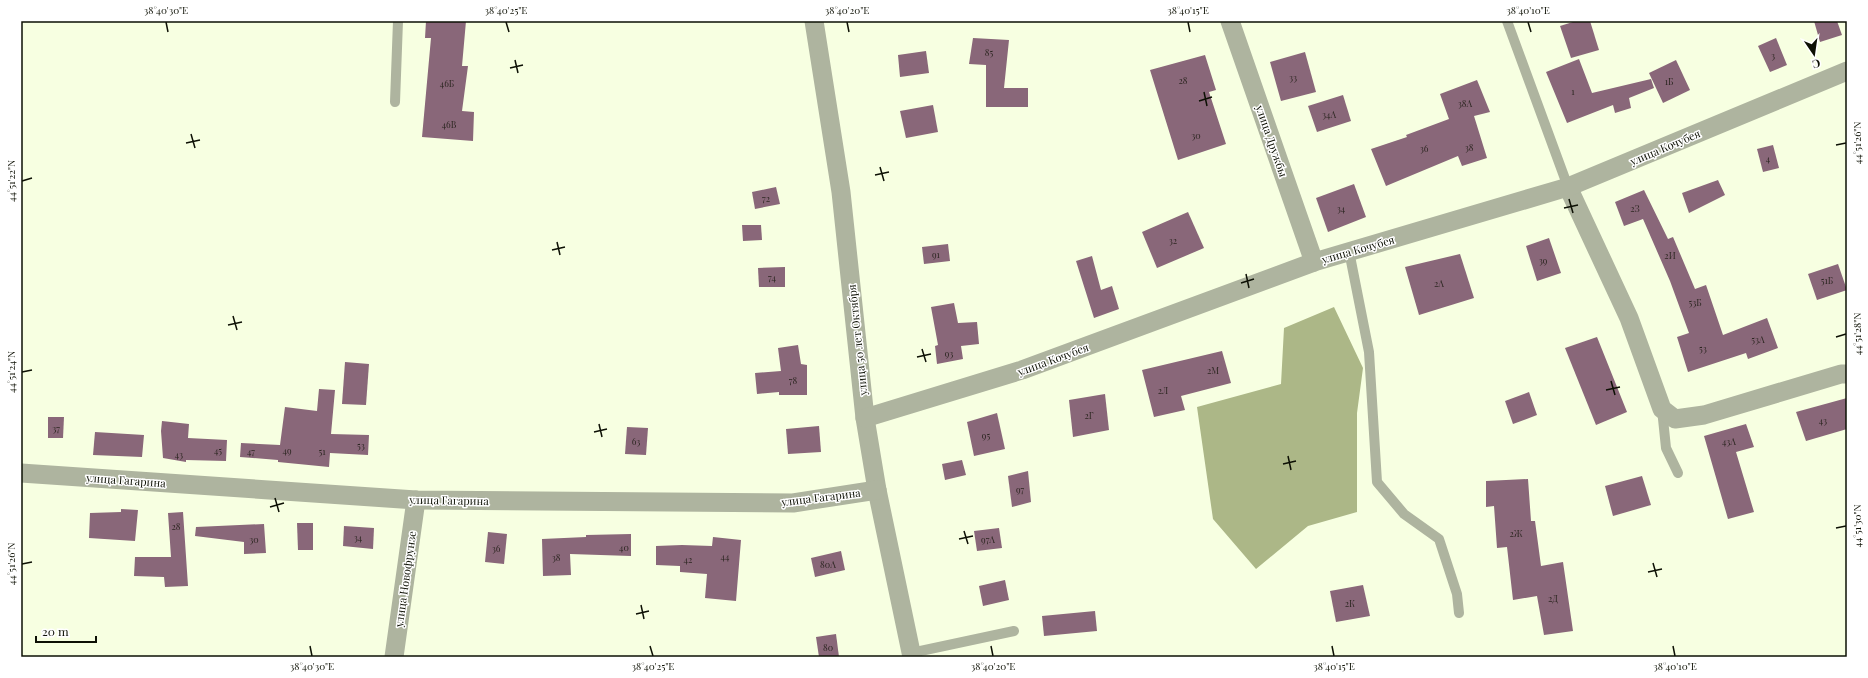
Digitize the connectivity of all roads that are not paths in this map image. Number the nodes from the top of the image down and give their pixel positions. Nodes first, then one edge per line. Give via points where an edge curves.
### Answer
1 (398, 21) edge
2 (814, 21) edge
3 (1230, 21) edge
4 (1507, 21) edge
5 (1847, 71) edge
6 (395, 102) dead end
7 (1568, 187) junction
8 (1349, 251) junction
9 (1314, 262) junction
10 (1847, 374) edge
11 (1662, 409) junction
12 (865, 418) junction
13 (21, 473) edge
14 (1678, 473) dead end
15 (877, 490) junction
16 (416, 500) junction
17 (1459, 613) dead end
18 (1014, 631) dead end
19 (911, 655) edge
20 (394, 657) edge

1 - 6 lane
2 - 12 street, улица 50 лет Октября via 841,192
3 - 9 street, улица Дружбы
4 - 7 lane
5 - 7 street, улица Кочубея
7 - 8 street, улица Кочубея
7 - 11 street via 1629,318
8 - 9 street, улица Кочубея
8 - 17 lane via 1369,352 1377,482 1404,514 1440,539 1457,594
9 - 12 street, улица Кочубея via 1022,370
10 - 11 street via 1704,415 1675,419
11 - 14 lane via 1666,448
12 - 15 street, улица 50 лет Октября
13 - 16 street, улица Гагарина
15 - 16 street, улица Гагарина via 793,502
15 - 19 street, улица 50 лет Октября
16 - 20 street, улица Новофрунзе
18 - 19 lane

